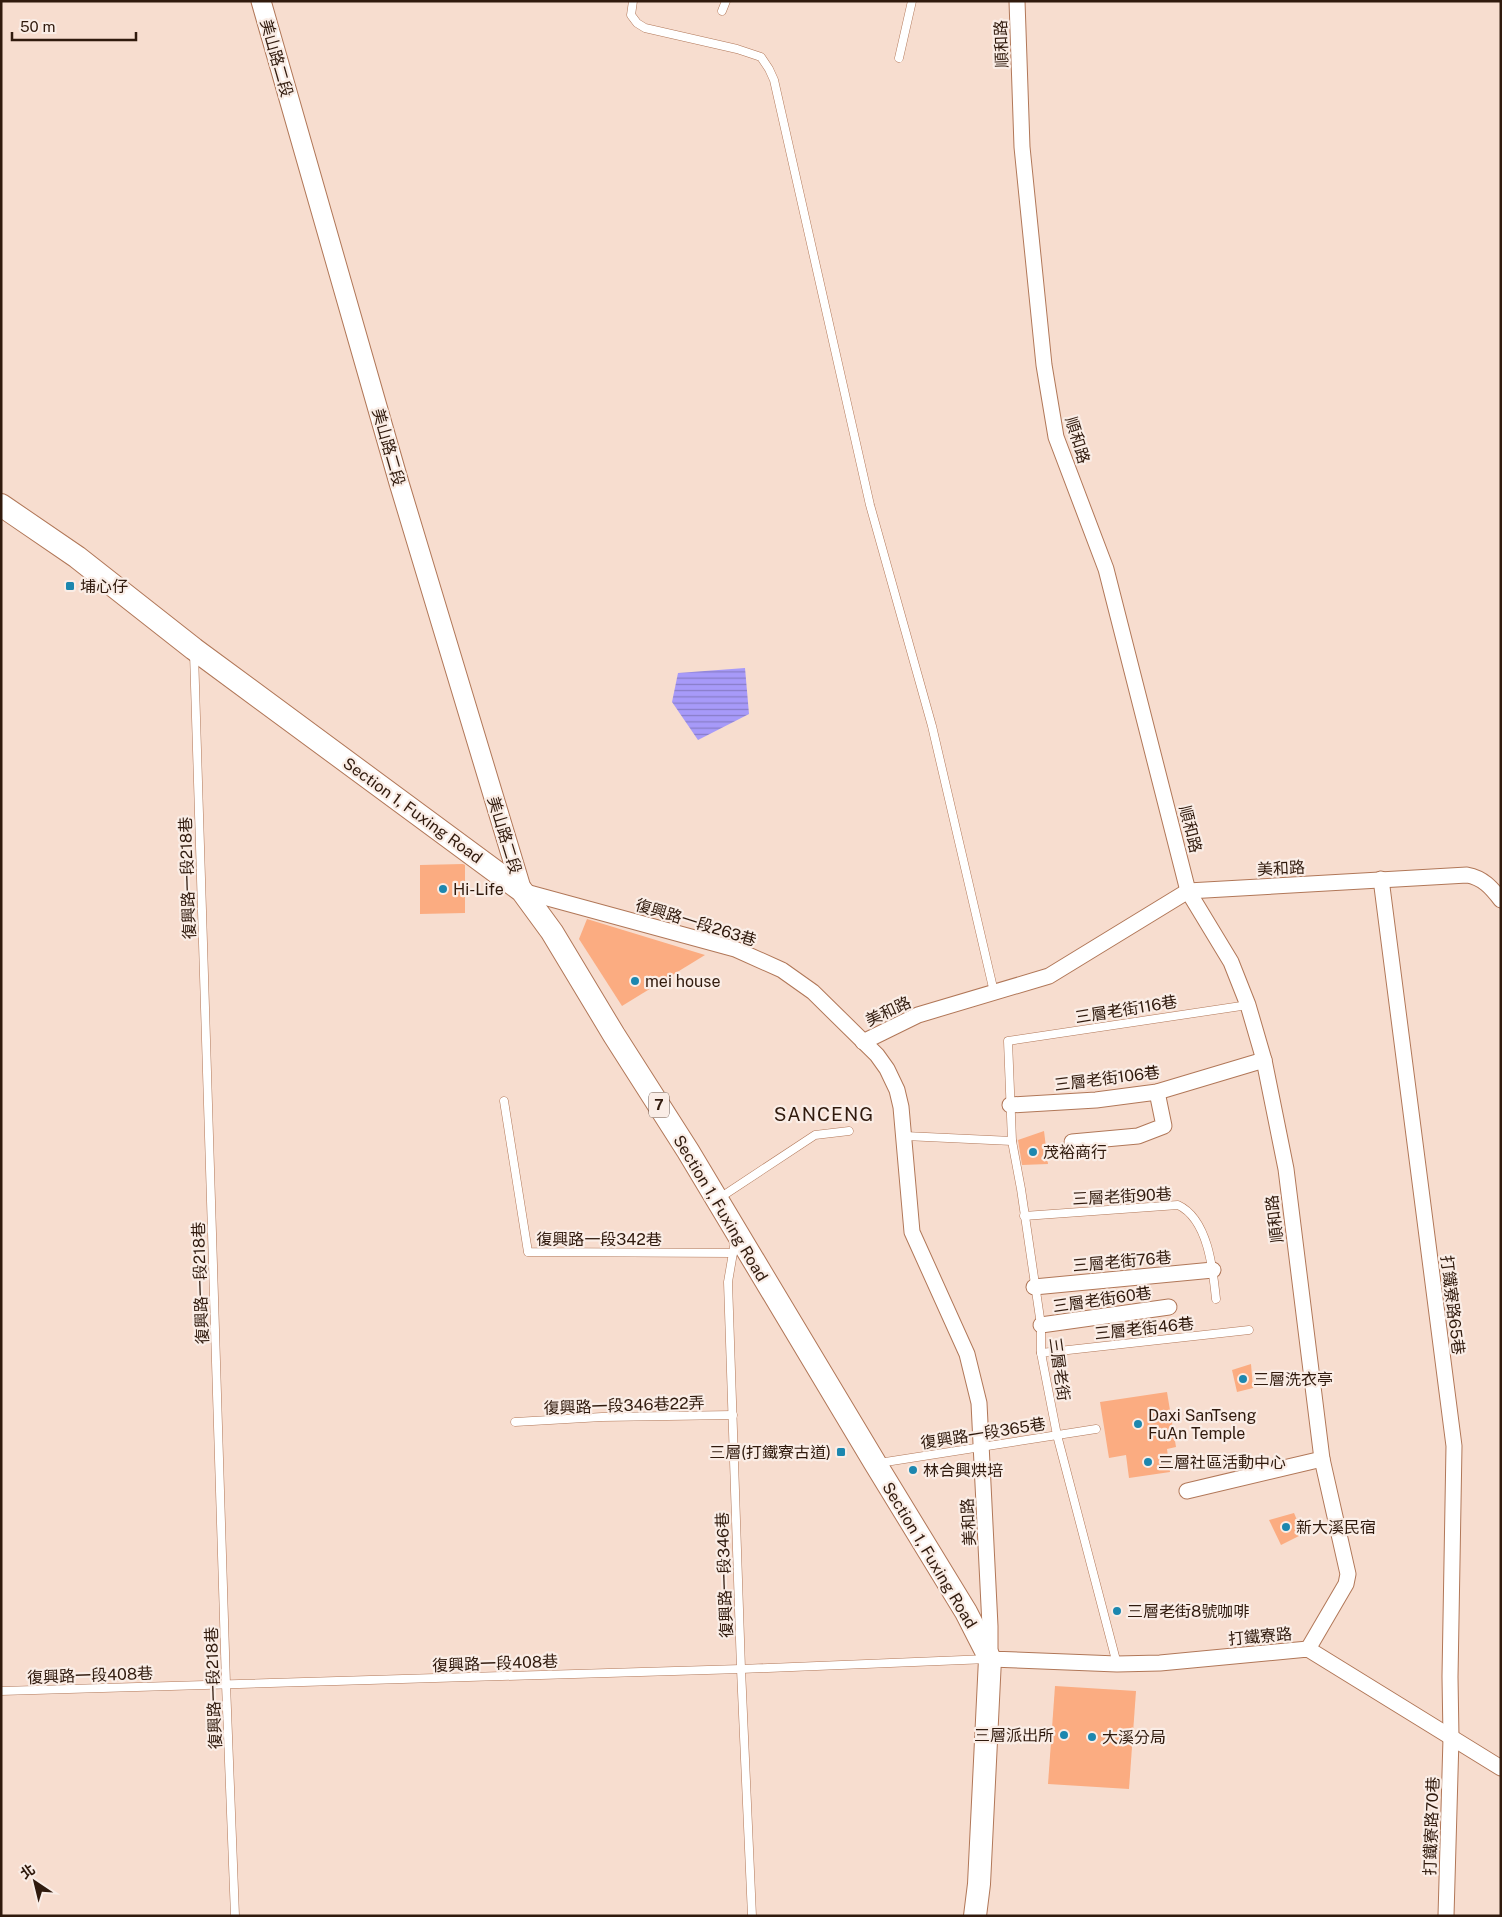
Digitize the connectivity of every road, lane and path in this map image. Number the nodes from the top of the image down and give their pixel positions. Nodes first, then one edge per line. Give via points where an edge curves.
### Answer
1 (261, 1) edge
2 (633, 1) edge
3 (726, 1) edge
4 (912, 1) edge
5 (1017, 1) edge
6 (722, 11) dead end
7 (899, 58) dead end
8 (1, 505) edge
9 (194, 649) junction
10 (1381, 879) junction
11 (522, 891) junction
12 (1188, 891) junction
13 (1501, 900) edge
14 (994, 992) junction
15 (1248, 1004) junction
16 (1008, 1041) joint
17 (863, 1042) junction
18 (1264, 1060) junction
19 (1157, 1092) junction
20 (504, 1101) dead end
21 (1010, 1105) junction
22 (849, 1131) dead end
23 (905, 1136) junction
24 (1012, 1141) junction
25 (1072, 1142) dead end
26 (717, 1200) junction
27 (1024, 1216) junction
28 (735, 1244) junction
29 (1213, 1270) junction
30 (1034, 1287) junction
31 (1216, 1299) dead end
32 (1169, 1308) dead end
33 (1041, 1326) junction
34 (1249, 1330) dead end
35 (1041, 1353) junction
36 (733, 1416) junction
37 (515, 1422) dead end
38 (1096, 1429) dead end
39 (1057, 1435) junction
40 (982, 1447) junction
41 (1322, 1459) junction
42 (874, 1463) junction
43 (1187, 1491) dead end
44 (1308, 1649) junction
45 (990, 1659) junction
46 (1117, 1664) junction
47 (741, 1669) junction
48 (226, 1684) junction
49 (1, 1691) edge
50 (1450, 1738) junction
51 (1501, 1768) edge
52 (235, 1916) edge
53 (752, 1916) edge
54 (975, 1916) edge
55 (1446, 1916) edge

1 - 11 street, 美山路二段 via 399,483
2 - 14 lane via 631,15 637,24 761,57 774,80 870,506 932,726
3 - 6 lane
4 - 7 lane
5 - 12 street, 順和路 via 1022,147 1044,365 1056,437 1106,569
8 - 9 main road, Section 1, Fuxing Road / 7 via 77,558
9 - 11 main road, Section 1, Fuxing Road / 7
9 - 48 lane, 復興路一段218巷
10 - 12 street, 美和路
10 - 13 street, 美和路 via 1467,875 1488,884
10 - 50 street, 打鐵寮路65巷 via 1454,1446
11 - 17 street, 復興路一段263巷 via 735,949 782,970 813,992
11 - 26 main road, Section 1, Fuxing Road / 7 via 552,932
12 - 14 street, 美和路 via 1049,976
12 - 15 street, 順和路 via 1231,962
14 - 17 street, 美和路 via 918,1015
15 - 16 lane, 三層老街116巷
15 - 18 street, 順和路
16 - 21 lane, 三層老街
17 - 23 street, 美和路 via 887,1069 897,1090
18 - 19 street, 三層老街106巷
18 - 41 street, 順和路 via 1286,1168
19 - 21 street, 三層老街106巷 via 1096,1100
19 - 25 street via 1164,1126 1138,1136
20 - 28 lane, 復興路一段342巷 via 528,1252
21 - 24 lane, 三層老街
22 - 26 lane via 815,1135
23 - 24 lane
23 - 40 street, 美和路 via 912,1232 966,1354 979,1404
24 - 27 lane, 三層老街
26 - 28 main road, Section 1, Fuxing Road / 7
27 - 29 lane, 三層老街90巷 via 1178,1205 1186,1209 1198,1225
27 - 30 lane, 三層老街
28 - 36 lane, 復興路一段346巷 via 728,1282
28 - 42 main road, Section 1, Fuxing Road / 7
29 - 30 street, 三層老街76巷
29 - 31 lane, 三層老街90巷
30 - 33 lane, 三層老街
32 - 33 street, 三層老街60巷
33 - 35 lane, 三層老街
34 - 35 lane, 三層老街46巷
35 - 39 lane, 三層老街
36 - 37 lane, 復興路一段346巷22弄 via 602,1417
36 - 47 lane, 復興路一段346巷
38 - 39 lane, 復興路一段365巷
39 - 40 lane, 復興路一段365巷
39 - 46 lane, 三層老街
40 - 42 lane, 復興路一段365巷
40 - 45 street, 美和路
41 - 43 street
41 - 44 street, 順和路 via 1348,1579
42 - 45 main road, Section 1, Fuxing Road / 7 via 966,1612
44 - 46 street, 打鐵寮路
44 - 50 street, 打鐵寮路
45 - 46 street, 打鐵寮路
45 - 47 lane, 復興路一段408巷
45 - 54 main road, Section 1, Fuxing Road / 7
47 - 48 lane, 復興路一段408巷
47 - 53 lane, 復興路一段346巷
48 - 49 lane, 復興路一段408巷
48 - 52 lane, 復興路一段218巷
50 - 51 street, 打鐵寮路
50 - 55 street, 打鐵寮路70巷

